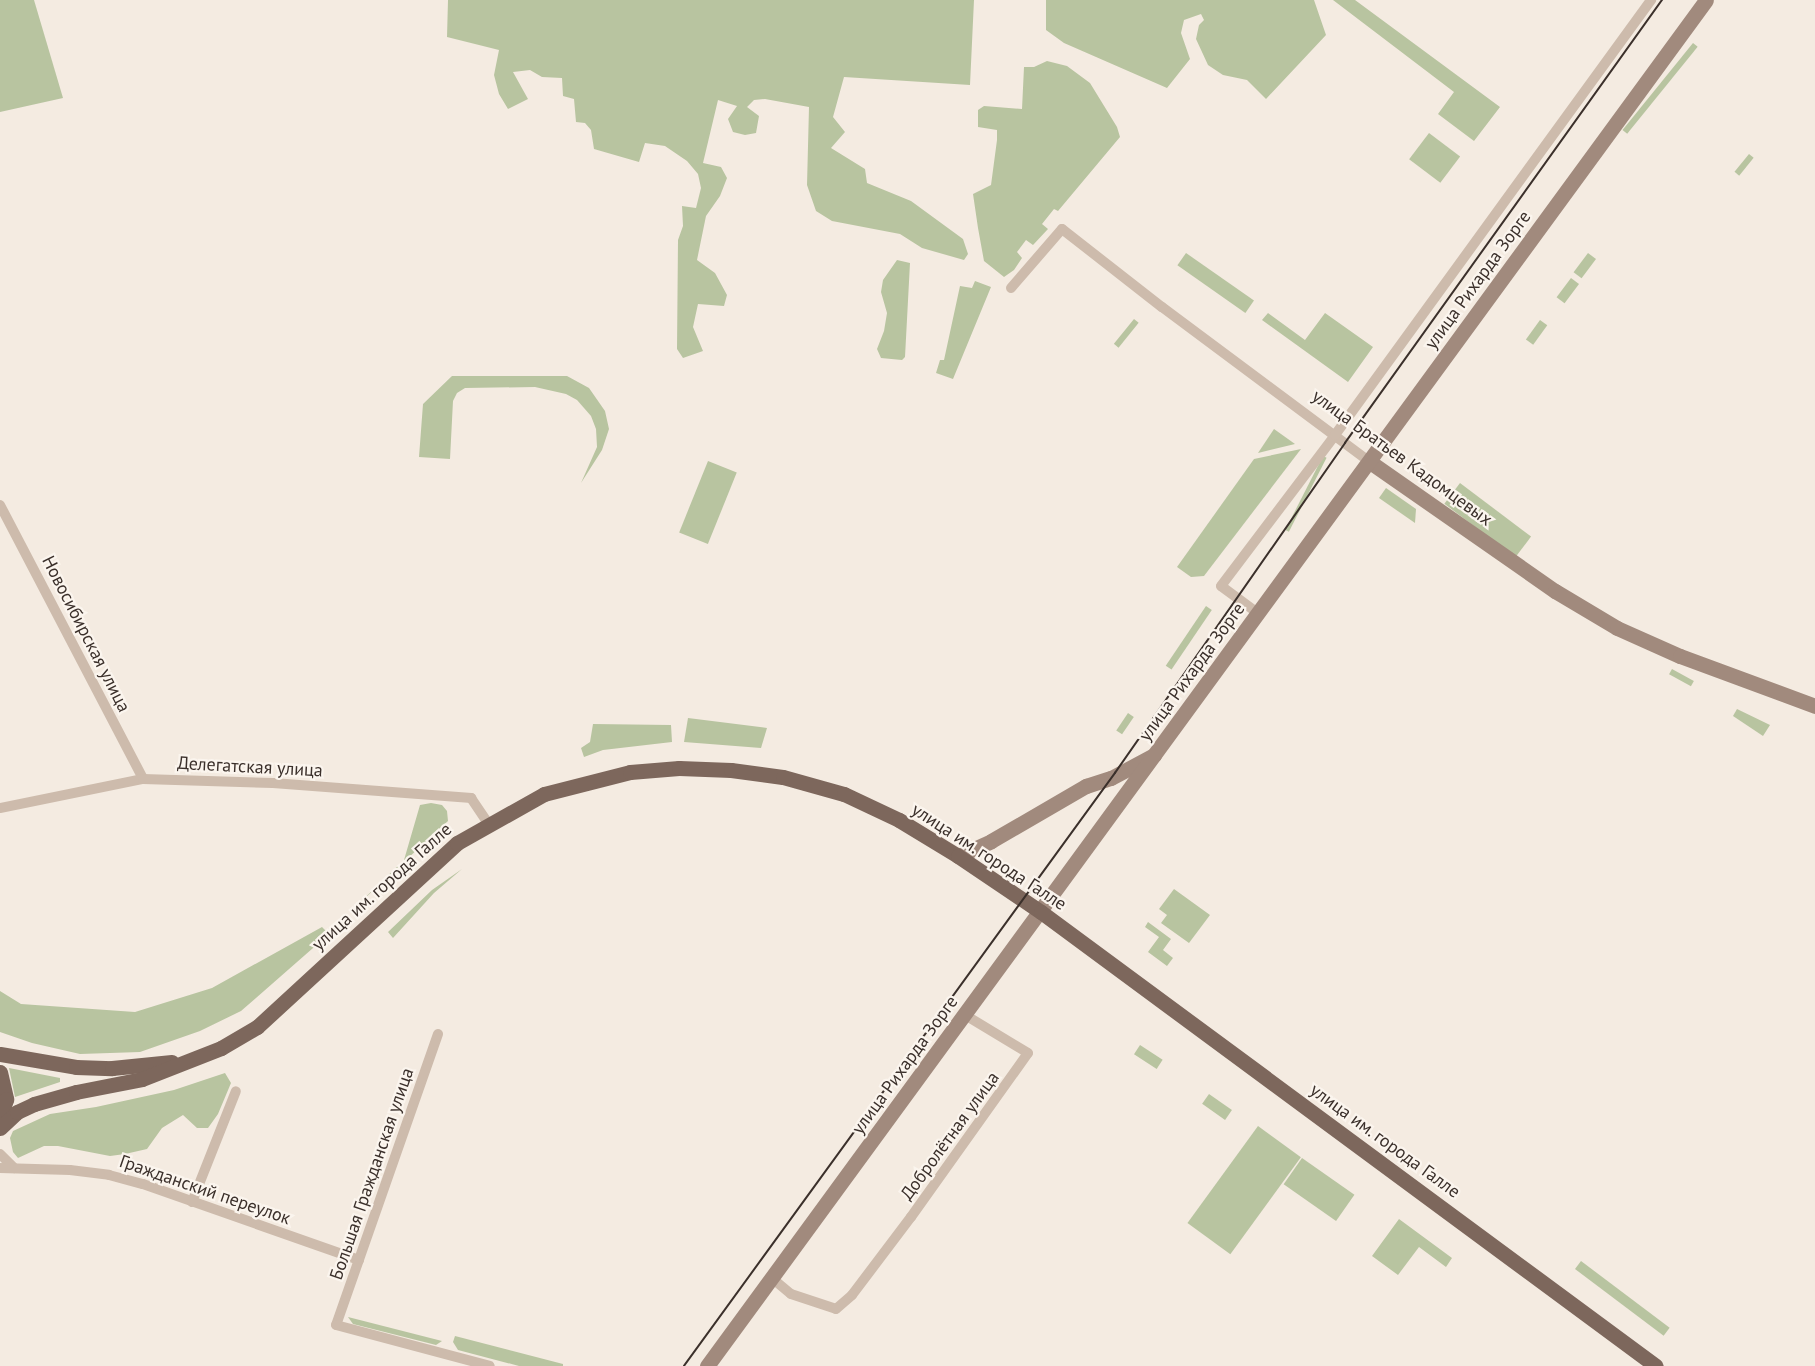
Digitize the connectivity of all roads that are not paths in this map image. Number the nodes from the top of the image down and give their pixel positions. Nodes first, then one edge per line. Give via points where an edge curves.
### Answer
1 (1651, 0) edge
2 (1706, 0) edge
3 (1011, 288) dead end
4 (1335, 435) junction
5 (1370, 462) junction
6 (0, 504) edge
7 (1259, 614) junction
8 (1815, 706) edge
9 (1157, 754) junction
10 (143, 779) junction
11 (0, 797) edge
12 (4, 807) edge
13 (488, 823) junction
14 (958, 856) junction
15 (1041, 912) junction
16 (966, 1016) junction
17 (438, 1034) dead end
18 (0, 1054) edge
19 (190, 1061) junction
20 (0, 1072) edge
21 (236, 1091) dead end
22 (0, 1122) edge
23 (0, 1128) edge
24 (0, 1154) edge
25 (0, 1168) edge
26 (14, 1168) junction
27 (192, 1202) junction
28 (359, 1260) junction
29 (773, 1279) junction
30 (490, 1366) edge
31 (707, 1366) edge
32 (1656, 1366) edge

1 - 4 street
2 - 5 main road, улица Рихарда Зорге
3 - 4 street, улица Братьев Кадомцевых via 1062,229
4 - 5 street, улица Братьев Кадомцевых
4 - 7 street via 1221,586
5 - 7 main road, улица Рихарда Зорге
5 - 8 main road, улица Братьев Кадомцевых via 1555,591 1617,628
6 - 10 street, Новосибирская улица
7 - 9 main road, улица Рихарда Зорге
9 - 14 main road via 1086,786
9 - 15 main road, улица Рихарда Зорге
10 - 12 street, Делегатская улица
10 - 13 street, Делегатская улица via 273,783 471,798
11 - 12 street
13 - 14 main road, улица им. города Галле via 544,794 630,772 679,768 731,770 783,777 844,794 899,820
13 - 19 main road, улица им. города Галле via 457,843 257,1027
14 - 15 main road, улица им. города Галле
15 - 16 main road, улица Рихарда Зорге
15 - 32 main road, улица им. города Галле
16 - 29 main road, улица Рихарда Зорге
16 - 29 street, Добролётная улица via 1029,1053 852,1295 836,1310 791,1294
17 - 28 street, Большая Гражданская улица
18 - 19 main road, улица им. города Галле via 76,1067
19 - 23 main road, улица им. города Галле via 142,1079 34,1104 17,1112
20 - 22 main road via 6,1099
21 - 27 street
24 - 26 street
25 - 26 street, Гражданский переулок
26 - 27 street, Гражданский переулок via 109,1175
27 - 28 street, Гражданский переулок
28 - 30 street, Большая Гражданская улица via 336,1325
29 - 31 main road, улица Рихарда Зорге

